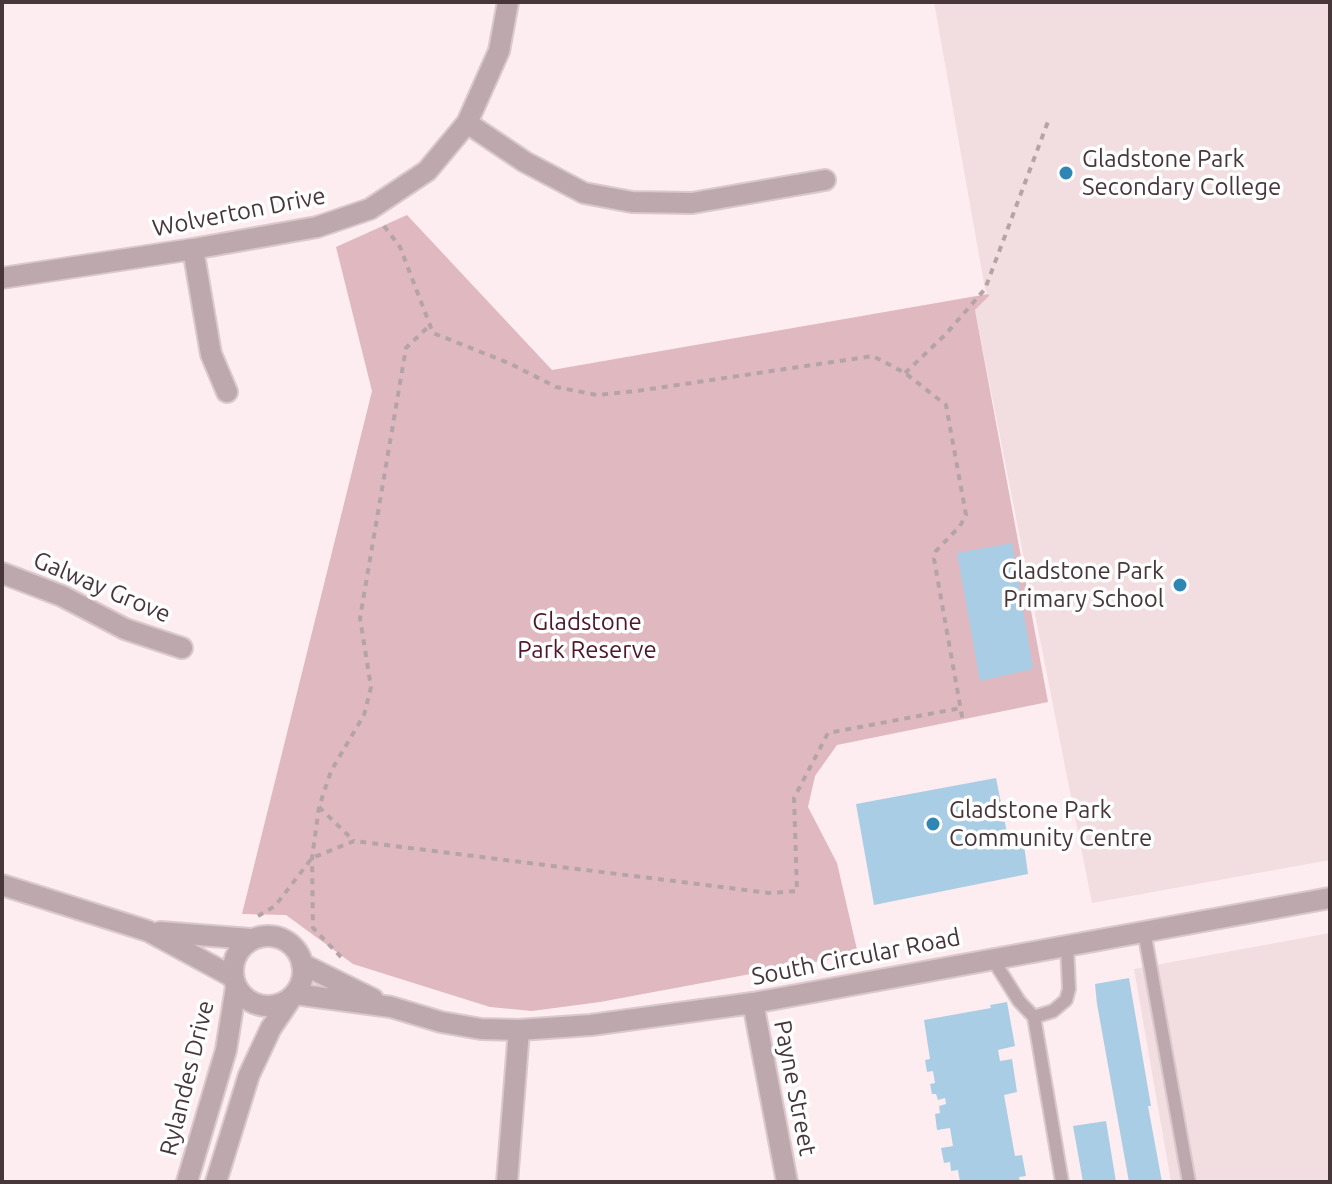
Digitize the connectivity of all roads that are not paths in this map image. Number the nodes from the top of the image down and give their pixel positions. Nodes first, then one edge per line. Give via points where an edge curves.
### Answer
1 (508, 2) edge
2 (467, 123) junction
3 (825, 180) dead end
4 (193, 249) junction
5 (2, 278) edge
6 (227, 392) dead end
7 (2, 573) edge
8 (182, 648) dead end
9 (2, 885) edge
10 (1330, 898) edge
11 (148, 931) junction
12 (1144, 931) junction
13 (251, 939) junction
14 (1067, 945) junction
15 (992, 958) junction
16 (302, 964) junction
17 (235, 982) junction
18 (293, 995) junction
19 (753, 1003) junction
20 (391, 1007) junction
21 (1034, 1017) junction
22 (519, 1030) junction
23 (187, 1182) edge
24 (216, 1182) edge
25 (507, 1182) edge
26 (787, 1182) edge
27 (1062, 1182) edge
28 (1189, 1182) edge

1 - 2 street, Wolverton Drive via 499,51
2 - 3 street via 584,193 632,202 692,203
2 - 4 street, Wolverton Drive via 427,171 370,209 317,227
4 - 5 street, Wolverton Drive
4 - 6 street via 211,354
7 - 8 street, Galway Grove via 125,629
9 - 11 street
10 - 12 street, South Circular Road
11 - 13 street
11 - 17 street
12 - 14 street, South Circular Road
12 - 28 lane
13 - 16 street via 283,939
13 - 17 street via 236,955
14 - 15 street, South Circular Road
14 - 21 lane via 1066,1000
15 - 19 street, South Circular Road
15 - 21 lane
16 - 18 street
16 - 20 street, South Circular Road
17 - 18 street via 262,1006
17 - 23 street, Rylandes Drive via 226,1050
18 - 20 street, South Circular Road
18 - 24 street via 249,1075
19 - 22 street, South Circular Road
19 - 26 street, Payne Street
20 - 22 street, South Circular Road via 441,1022
21 - 27 lane
22 - 25 street

